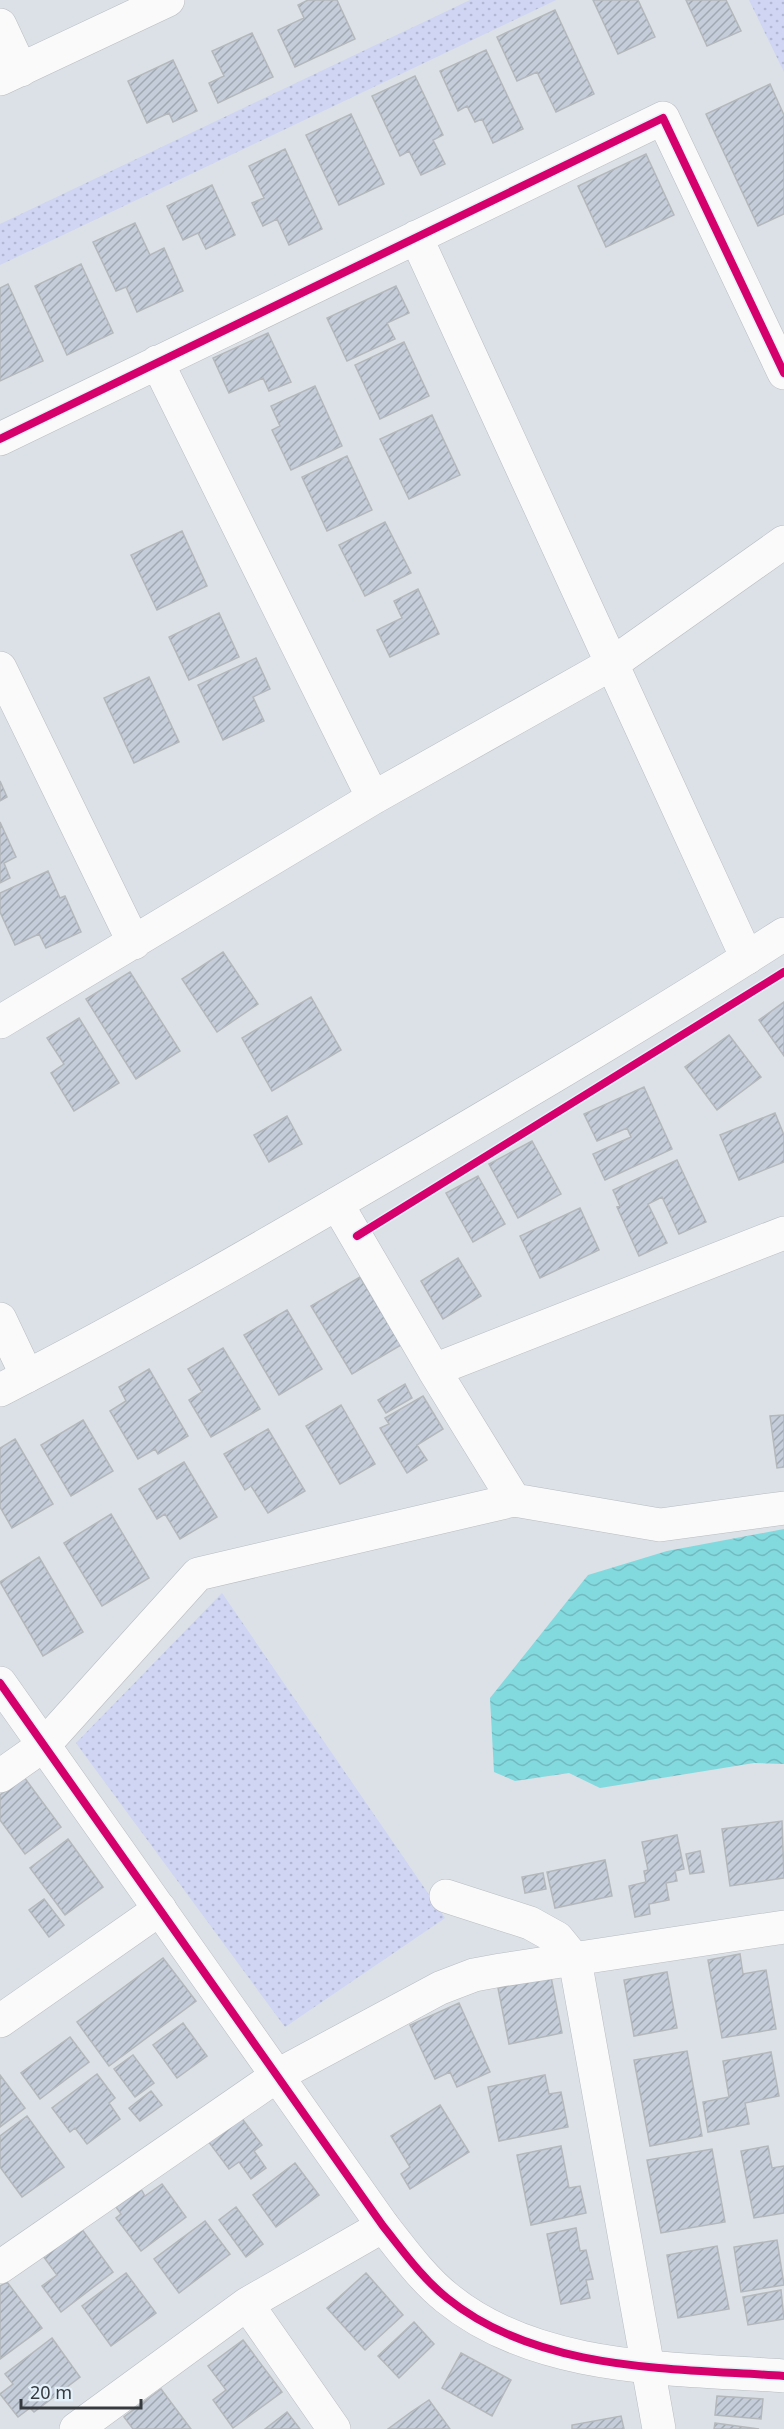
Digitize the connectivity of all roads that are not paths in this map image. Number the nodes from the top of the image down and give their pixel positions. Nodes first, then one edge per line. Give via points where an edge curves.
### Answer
1 (168, 0) edge
2 (0, 25) edge
3 (10, 74) edge
4 (416, 237) junction
5 (157, 362) junction
6 (784, 373) edge
7 (0, 439) edge
8 (784, 542) edge
9 (613, 663) junction
10 (0, 668) edge
11 (373, 798) junction
12 (784, 934) edge
13 (134, 943) junction
14 (747, 958) junction
15 (0, 1022) edge
16 (338, 1204) junction
17 (784, 1233) edge
18 (0, 1319) edge
19 (434, 1370) junction
20 (13, 1383) edge
21 (514, 1500) junction
22 (784, 1508) edge
23 (0, 1683) edge
24 (44, 1745) junction
25 (0, 1776) edge
26 (446, 1896) dead end
27 (160, 1909) junction
28 (783, 1934) edge
29 (575, 1960) junction
30 (0, 2021) edge
31 (278, 2075) junction
32 (383, 2226) junction
33 (0, 2267) edge
34 (247, 2304) junction
35 (649, 2366) junction
36 (784, 2376) edge
37 (80, 2428) edge
38 (334, 2429) edge
39 (659, 2429) edge

1 - 3 street
2 - 3 street
4 - 5 street
4 - 6 street via 663,118
4 - 9 street
5 - 7 street
5 - 11 street
8 - 9 street
9 - 11 street
9 - 14 street
10 - 13 street
11 - 13 street
12 - 14 street
13 - 15 street
14 - 16 street
16 - 19 street
16 - 20 street
17 - 19 street
18 - 20 street
19 - 21 street
21 - 22 street via 660,1524
21 - 24 street via 198,1574
23 - 24 street
24 - 25 street
24 - 27 street
26 - 29 street via 530,1923 557,1938
27 - 30 street
27 - 31 street
28 - 29 street
29 - 31 street via 474,1975 440,1988
29 - 35 street
31 - 32 street
31 - 33 street
32 - 34 street
32 - 35 street via 410,2262 446,2298 480,2321 525,2343 561,2353
34 - 37 street
34 - 38 street
35 - 36 street
35 - 39 street

